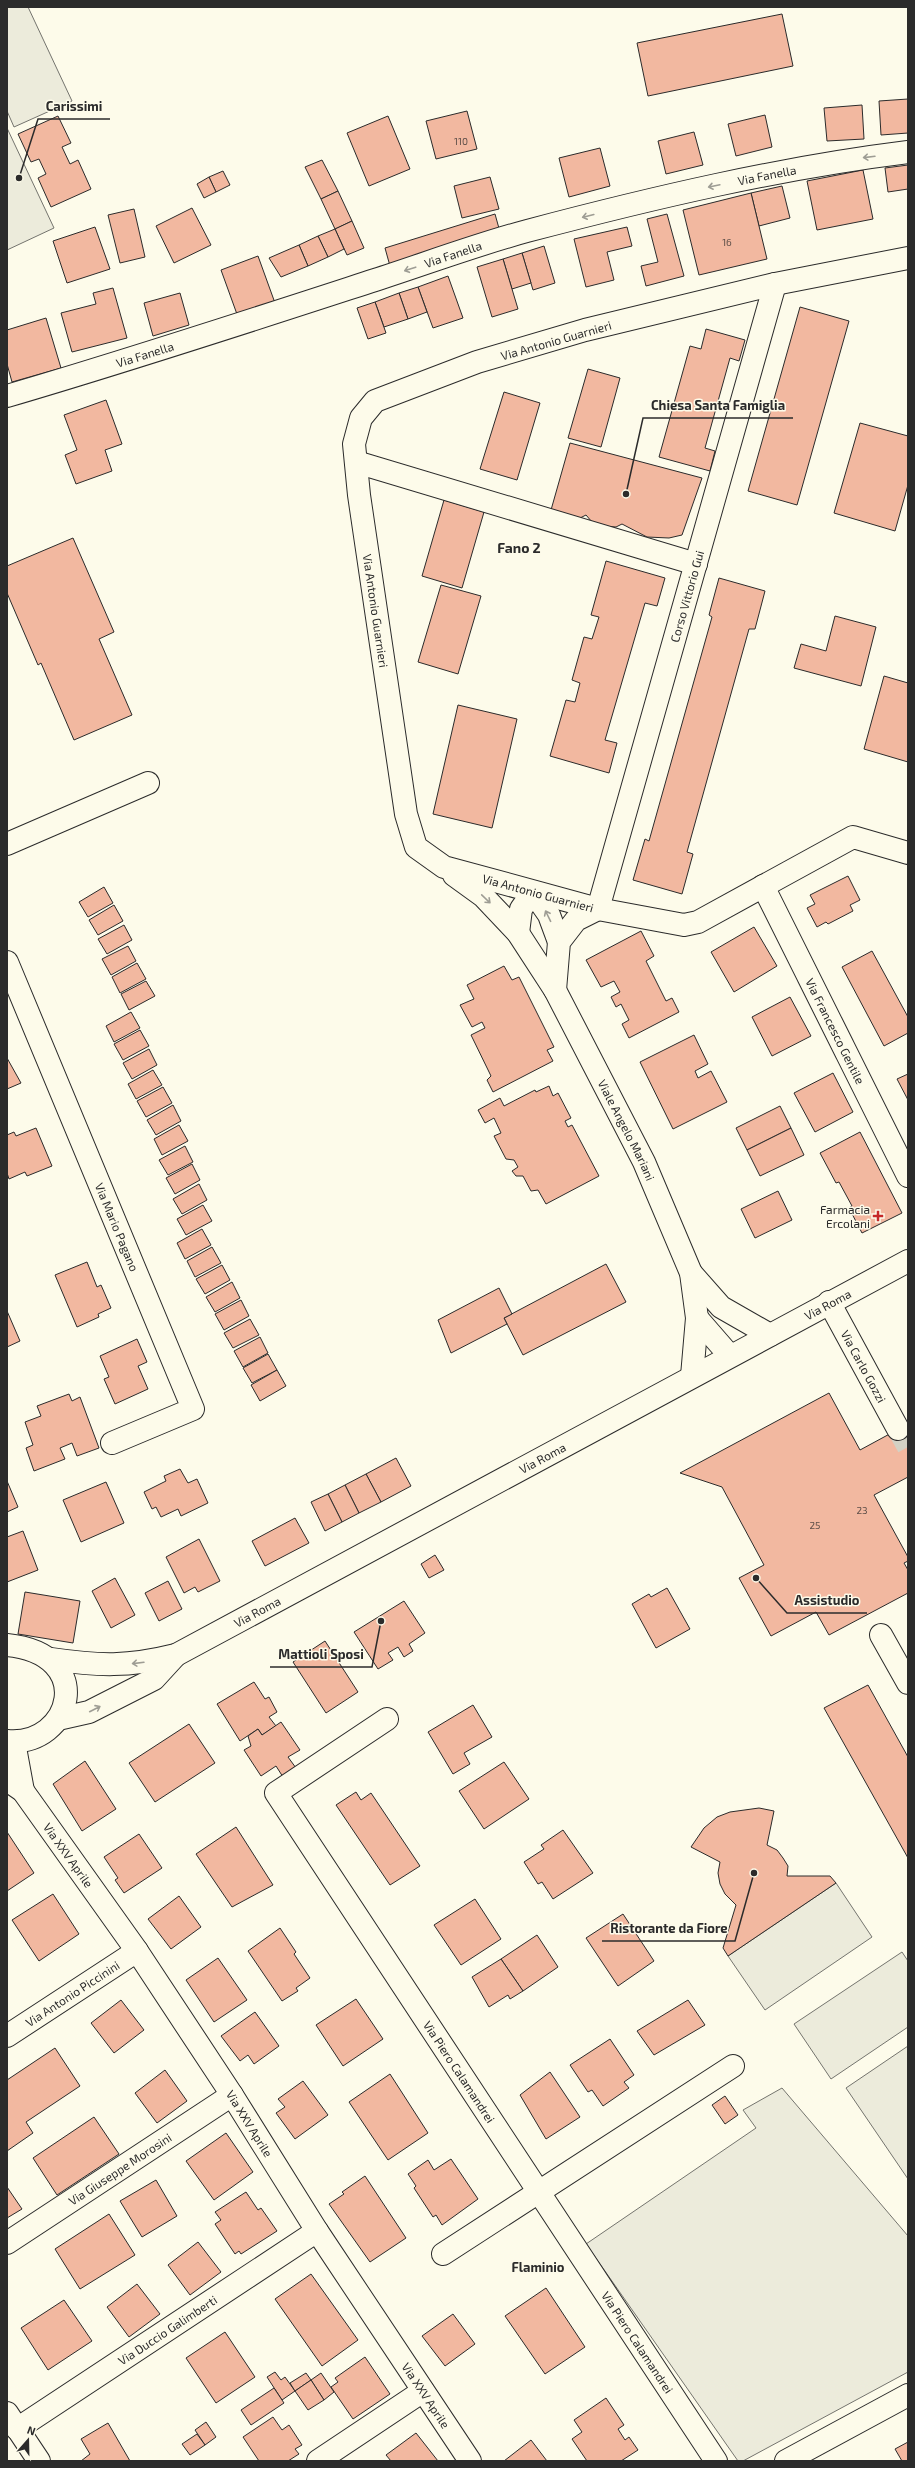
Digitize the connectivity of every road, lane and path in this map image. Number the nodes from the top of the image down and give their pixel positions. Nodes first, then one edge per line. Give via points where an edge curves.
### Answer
1 (908, 152) edge
2 (908, 258) edge
3 (775, 284) junction
4 (7, 396) edge
5 (356, 462) junction
6 (696, 564) junction
7 (148, 783) dead end
8 (7, 844) edge
9 (908, 853) edge
10 (444, 867) junction
11 (763, 886) junction
12 (533, 892) junction
13 (598, 909) junction
14 (518, 933) junction
15 (559, 942) junction
16 (7, 962) edge
17 (555, 990) junction
18 (908, 1176) edge
19 (908, 1261) edge
20 (691, 1273) junction
21 (829, 1302) junction
22 (721, 1307) junction
23 (697, 1318) junction
24 (770, 1334) junction
25 (730, 1356) junction
26 (692, 1376) junction
27 (898, 1429) tunnel mouth
28 (112, 1443) dead end
29 (881, 1635) dead end
30 (7, 1645) edge
31 (176, 1655) junction
32 (51, 1659) junction
33 (908, 1683) edge
34 (58, 1719) junction
35 (387, 1719) dead end
36 (9, 1744) edge
37 (15, 1786) edge
38 (136, 1951) junction
39 (7, 2036) edge
40 (732, 2066) dead end
41 (232, 2095) junction
42 (538, 2192) junction
43 (317, 2231) junction
44 (7, 2243) edge
45 (443, 2254) dead end
46 (423, 2391) junction
47 (908, 2395) edge
48 (12, 2421) edge
49 (39, 2461) edge
50 (318, 2461) edge
51 (470, 2461) edge
52 (716, 2461) edge
53 (786, 2461) edge

1 -> 4 street, Via Fanella via 830,163 753,178 642,202 525,232 175,345
2 - 3 street, Via Antonio Guarnieri
3 - 5 street, Via Antonio Guarnieri via 584,330 491,358 375,401 361,418 354,444
3 - 6 street, Corso Vittorio Gui
5 - 6 street
5 - 10 street, Via Antonio Guarnieri via 408,827 416,847
6 - 13 street, Corso Vittorio Gui
7 - 8 street
9 - 11 street, Via Antonio Guarnieri via 853,837
10 - 12 street, Via Antonio Guarnieri
10 -> 14 street, Viale Angelo Mariani via 483,896
11 - 13 street, Via Antonio Guarnieri via 698,922 684,925
11 - 18 street, Via Francesco Gentile
12 - 13 street, Via Antonio Guarnieri
12 - 14 street via 521,909
15 -> 12 street via 549,915
13 - 15 street via 576,920
14 - 17 street, Viale Angelo Mariani
15 - 17 street
16 - 28 street, Via Mario Pagano via 193,1410
17 - 20 street, Viale Angelo Mariani via 644,1162
19 - 21 street, Via Roma
20 - 22 street, Viale Angelo Mariani
20 - 23 street, Viale Angelo Mariani
21 - 24 street, Via Roma
21 - 27 street, Via Carlo Gozzi
22 - 24 street, Viale Angelo Mariani
22 - 25 street
23 - 25 street
23 - 26 street, Viale Angelo Mariani
24 - 25 street, Via Roma
25 - 26 street, Via Roma
26 - 31 street, Via Roma
29 - 33 street
30 - 32 street, Via Roma via 22,1647
31 -> 32 street, Via Roma via 146,1662 112,1665
34 -> 31 street, Via Roma via 89,1712 154,1679
32 - 34 street via 61,1671 66,1687 65,1704
34 - 36 street via 47,1729
35 - 42 street, Via Piero Calamandrei via 276,1793
36 - 37 street, Via XXV Aprile
37 - 38 street, Via XXV Aprile
38 - 39 street, Via Antonio Piccinini
38 - 41 street, Via XXV Aprile
40 - 42 street
41 - 43 street, Via XXV Aprile
41 - 44 street, Via Giuseppe Morosini
42 - 45 street
42 - 52 street, Via Piero Calamandrei
43 - 46 street, Via XXV Aprile
43 - 48 street, Via Duccio Galimberti
46 - 50 street
46 - 51 street, Via XXV Aprile
47 - 53 street
48 - 49 street

